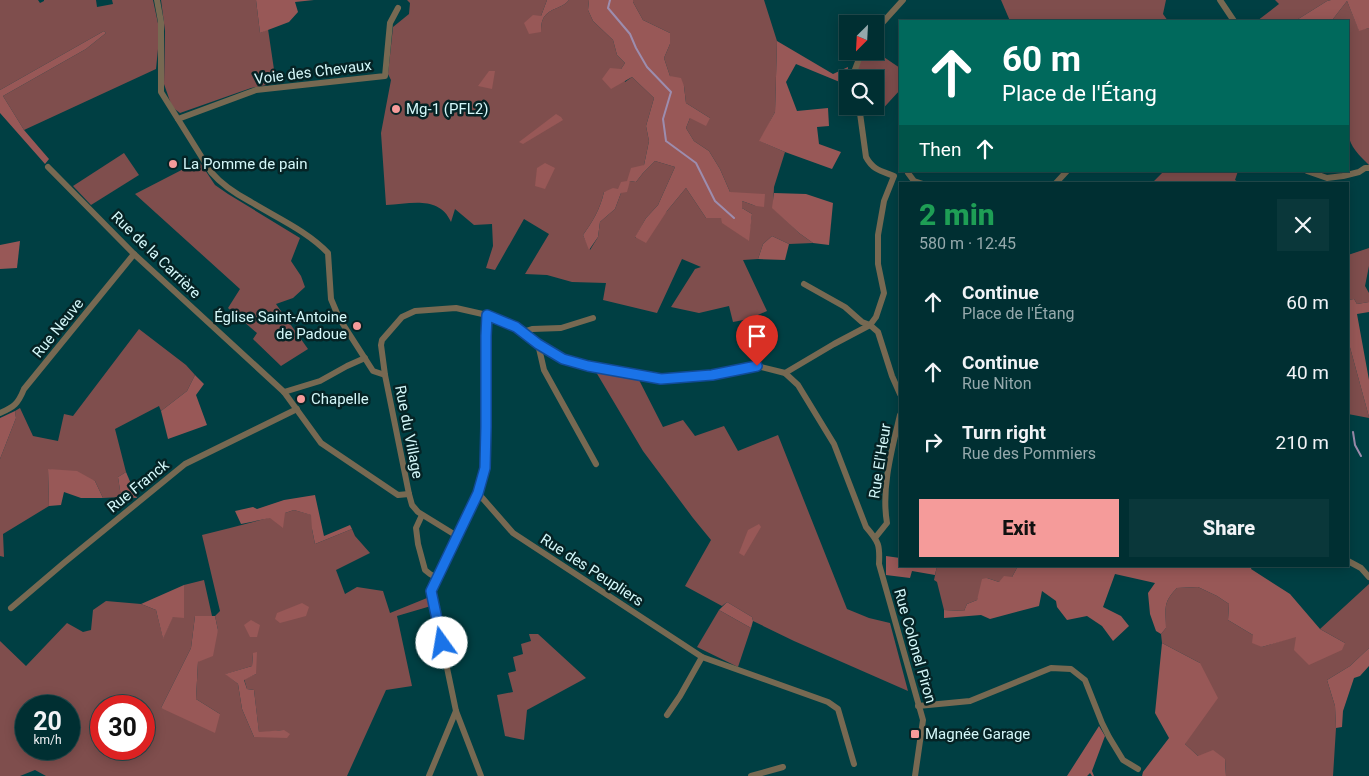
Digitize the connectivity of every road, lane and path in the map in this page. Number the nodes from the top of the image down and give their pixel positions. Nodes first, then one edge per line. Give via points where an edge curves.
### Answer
1 (157, 0) edge
2 (903, 0) edge
3 (1220, 0) edge
4 (398, 8) dead end
5 (1233, 20) edge
6 (884, 21) edge
7 (860, 115) edge
8 (178, 119) junction
9 (48, 167) dead end
10 (1369, 168) edge
11 (908, 172) edge
12 (1066, 172) edge
13 (1310, 172) edge
14 (894, 176) junction
15 (917, 182) edge
16 (1057, 182) edge
17 (134, 254) junction
18 (804, 284) dead end
19 (487, 315) junction
20 (593, 318) dead end
21 (870, 325) junction
22 (523, 332) junction
23 (538, 344) junction
24 (365, 358) junction
25 (785, 373) junction
26 (385, 375) junction
27 (284, 392) junction
28 (899, 392) edge
29 (297, 409) junction
30 (0, 413) edge
31 (899, 419) edge
32 (596, 464) dead end
33 (478, 493) junction
34 (409, 494) junction
35 (422, 515) junction
36 (457, 536) junction
37 (875, 538) junction
38 (1349, 562) edge
39 (1369, 577) edge
40 (437, 578) junction
41 (12, 608) dead end
42 (702, 657) junction
43 (918, 706) junction
44 (456, 711) junction
45 (667, 715) dead end
46 (854, 764) dead end
47 (783, 767) dead end
48 (1138, 769) dead end
49 (429, 776) edge
50 (480, 776) edge
51 (751, 776) edge
52 (916, 776) edge

1 - 8 street via 161,22 161,92
2 - 6 street
3 - 5 street
4 - 8 street, Voie des Chevaux via 390,23 385,76 256,90
7 - 14 street via 866,157 875,169
8 - 24 street, Rue du Village via 218,181 313,240 328,253 331,299 339,318
9 - 17 street, Rue de la Carrière
10 - 13 street via 1327,178
11 - 14 street
11 - 15 street
12 - 16 street
14 - 21 street via 884,201 878,236 878,264 884,292
17 - 27 street, Rue de la Carrière
17 - 30 street, Rue Neuve via 24,390 19,401
18 - 21 street via 845,306
19 - 22 street
19 - 26 street, Rue du Village via 456,308 416,311 402,317 382,340
19 - 33 street via 485,468
20 - 22 street via 561,328
21 - 25 street
21 - 28 street via 878,332
22 - 23 street
23 - 25 street via 563,359 661,379 712,375 757,366
23 - 32 street via 544,370
24 - 26 street, Rue du Village via 373,372
24 - 27 street via 320,382
25 - 37 street, Rue Colonel Piron via 798,385 834,444 866,527
26 - 34 street, Rue du Village
27 - 29 street, Rue de la Carrière
29 - 34 street, Rue de la Carrière via 321,443 398,496
29 - 41 street, Rue Franck via 185,464
31 - 37 street, Rue El'Heur via 889,462 884,509 887,522
33 - 36 street
33 - 42 street, Rue des Peupliers via 513,533
34 - 35 street via 414,509
35 - 36 street
35 - 40 street via 416,528 418,544 425,570
36 - 40 street
37 - 43 street, Rue Colonel Piron via 880,548 879,564
38 - 39 street via 1361,568
40 - 44 street via 431,591
42 - 45 street
42 - 46 street, Rue des Peupliers via 828,702 838,709
43 - 48 street via 970,701 1051,668 1072,669 1085,680 1109,737 1123,760
43 - 52 street, Rue Colonel Piron via 923,720
44 - 49 street
44 - 50 street
47 - 51 street

